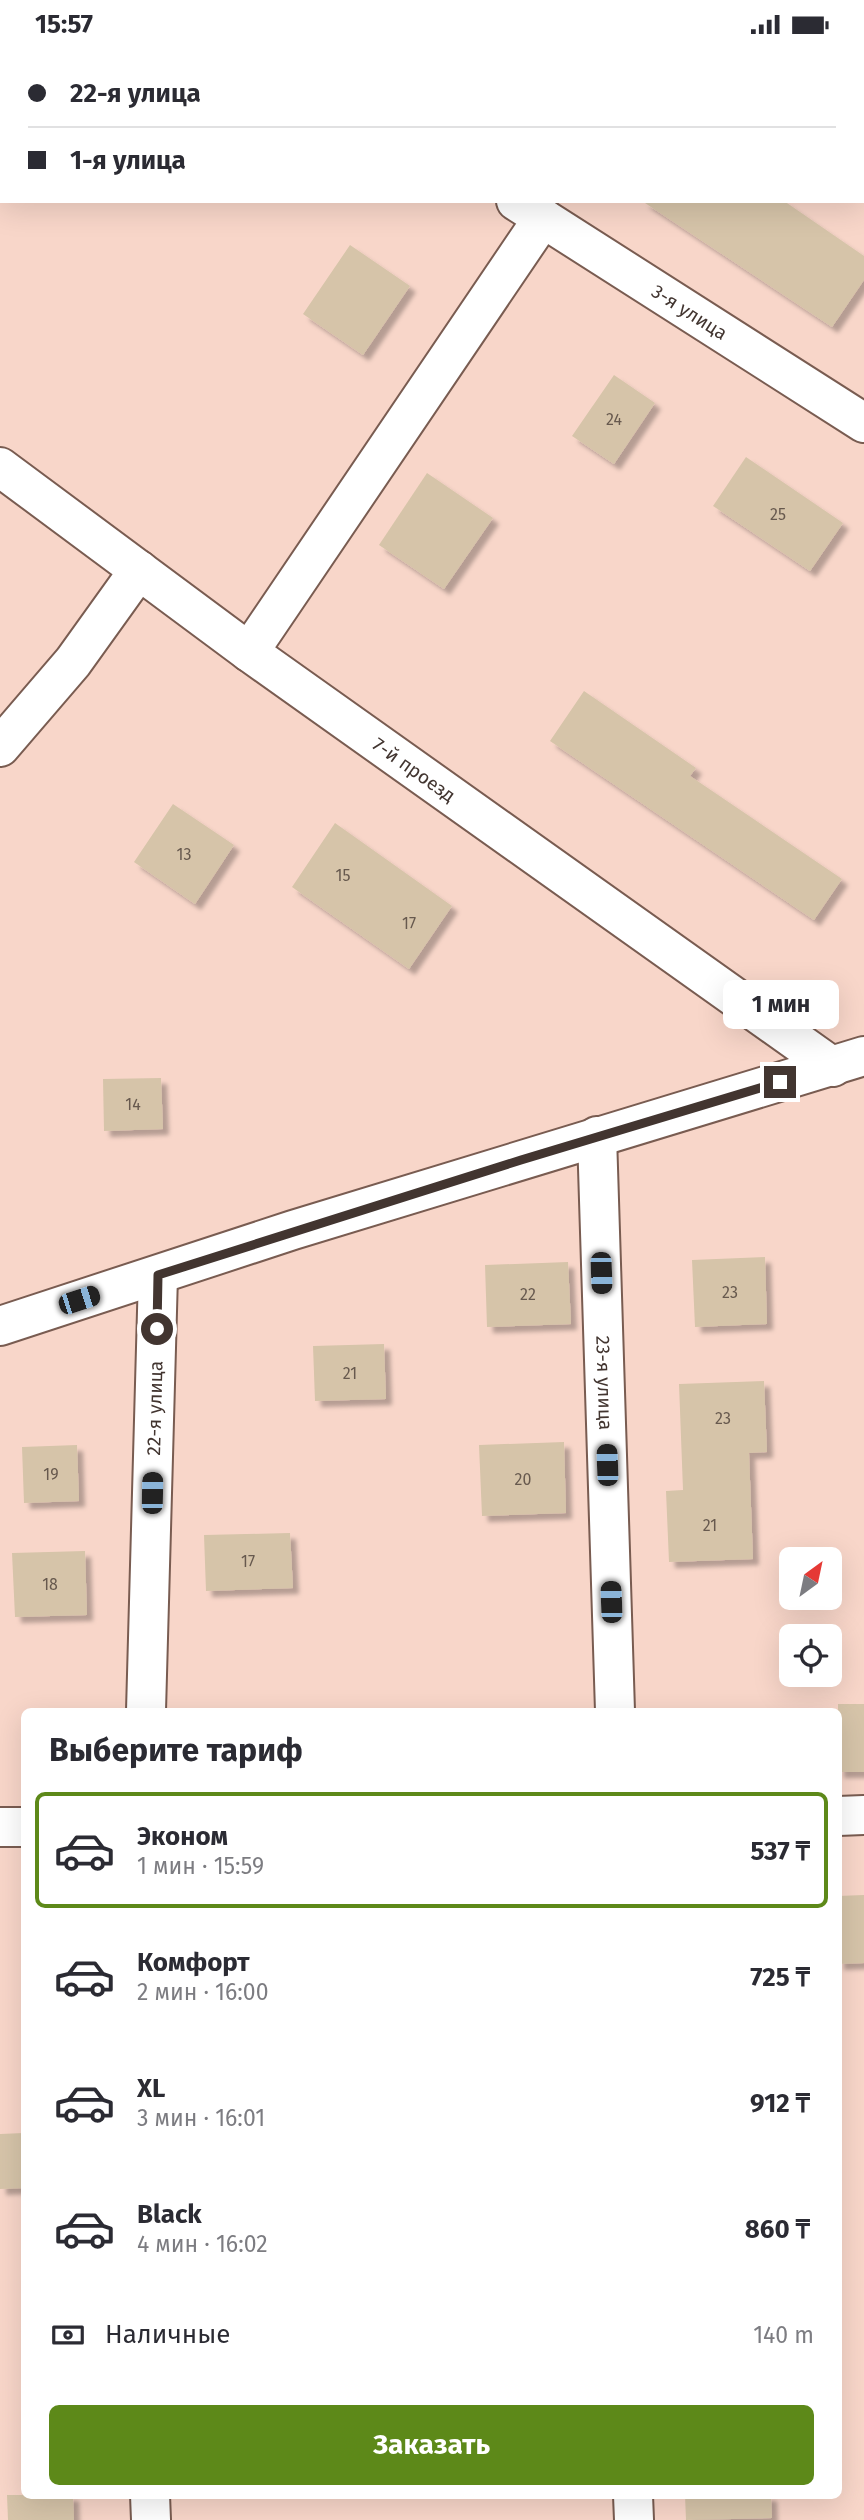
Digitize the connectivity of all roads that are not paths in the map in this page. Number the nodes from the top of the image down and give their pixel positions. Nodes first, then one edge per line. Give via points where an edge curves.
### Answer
1 (530, 210) edge
2 (864, 423) edge
3 (0, 467) edge
4 (139, 570) junction
5 (249, 652) junction
6 (0, 747) edge
7 (848, 1061) edge
8 (597, 1136) junction
9 (158, 1275) junction
10 (0, 1326) edge
11 (146, 1708) edge
12 (615, 1708) edge
13 (864, 1815) edge
14 (842, 1816) edge
15 (21, 1826) edge
16 (0, 1827) edge
17 (150, 2499) edge
18 (633, 2499) edge
19 (151, 2520) edge
20 (634, 2520) edge

1 - 2 street, 3-я улица
1 - 5 street
3 - 4 street, 7-й проезд
4 - 5 street, 7-й проезд
4 - 6 street via 73,662
5 - 7 street, 7-й проезд
7 - 8 street
8 - 9 street
8 - 12 street, 23-я улица
9 - 10 street
9 - 11 street, 22-я улица
13 - 14 street
15 - 16 street
17 - 19 street
18 - 20 street

